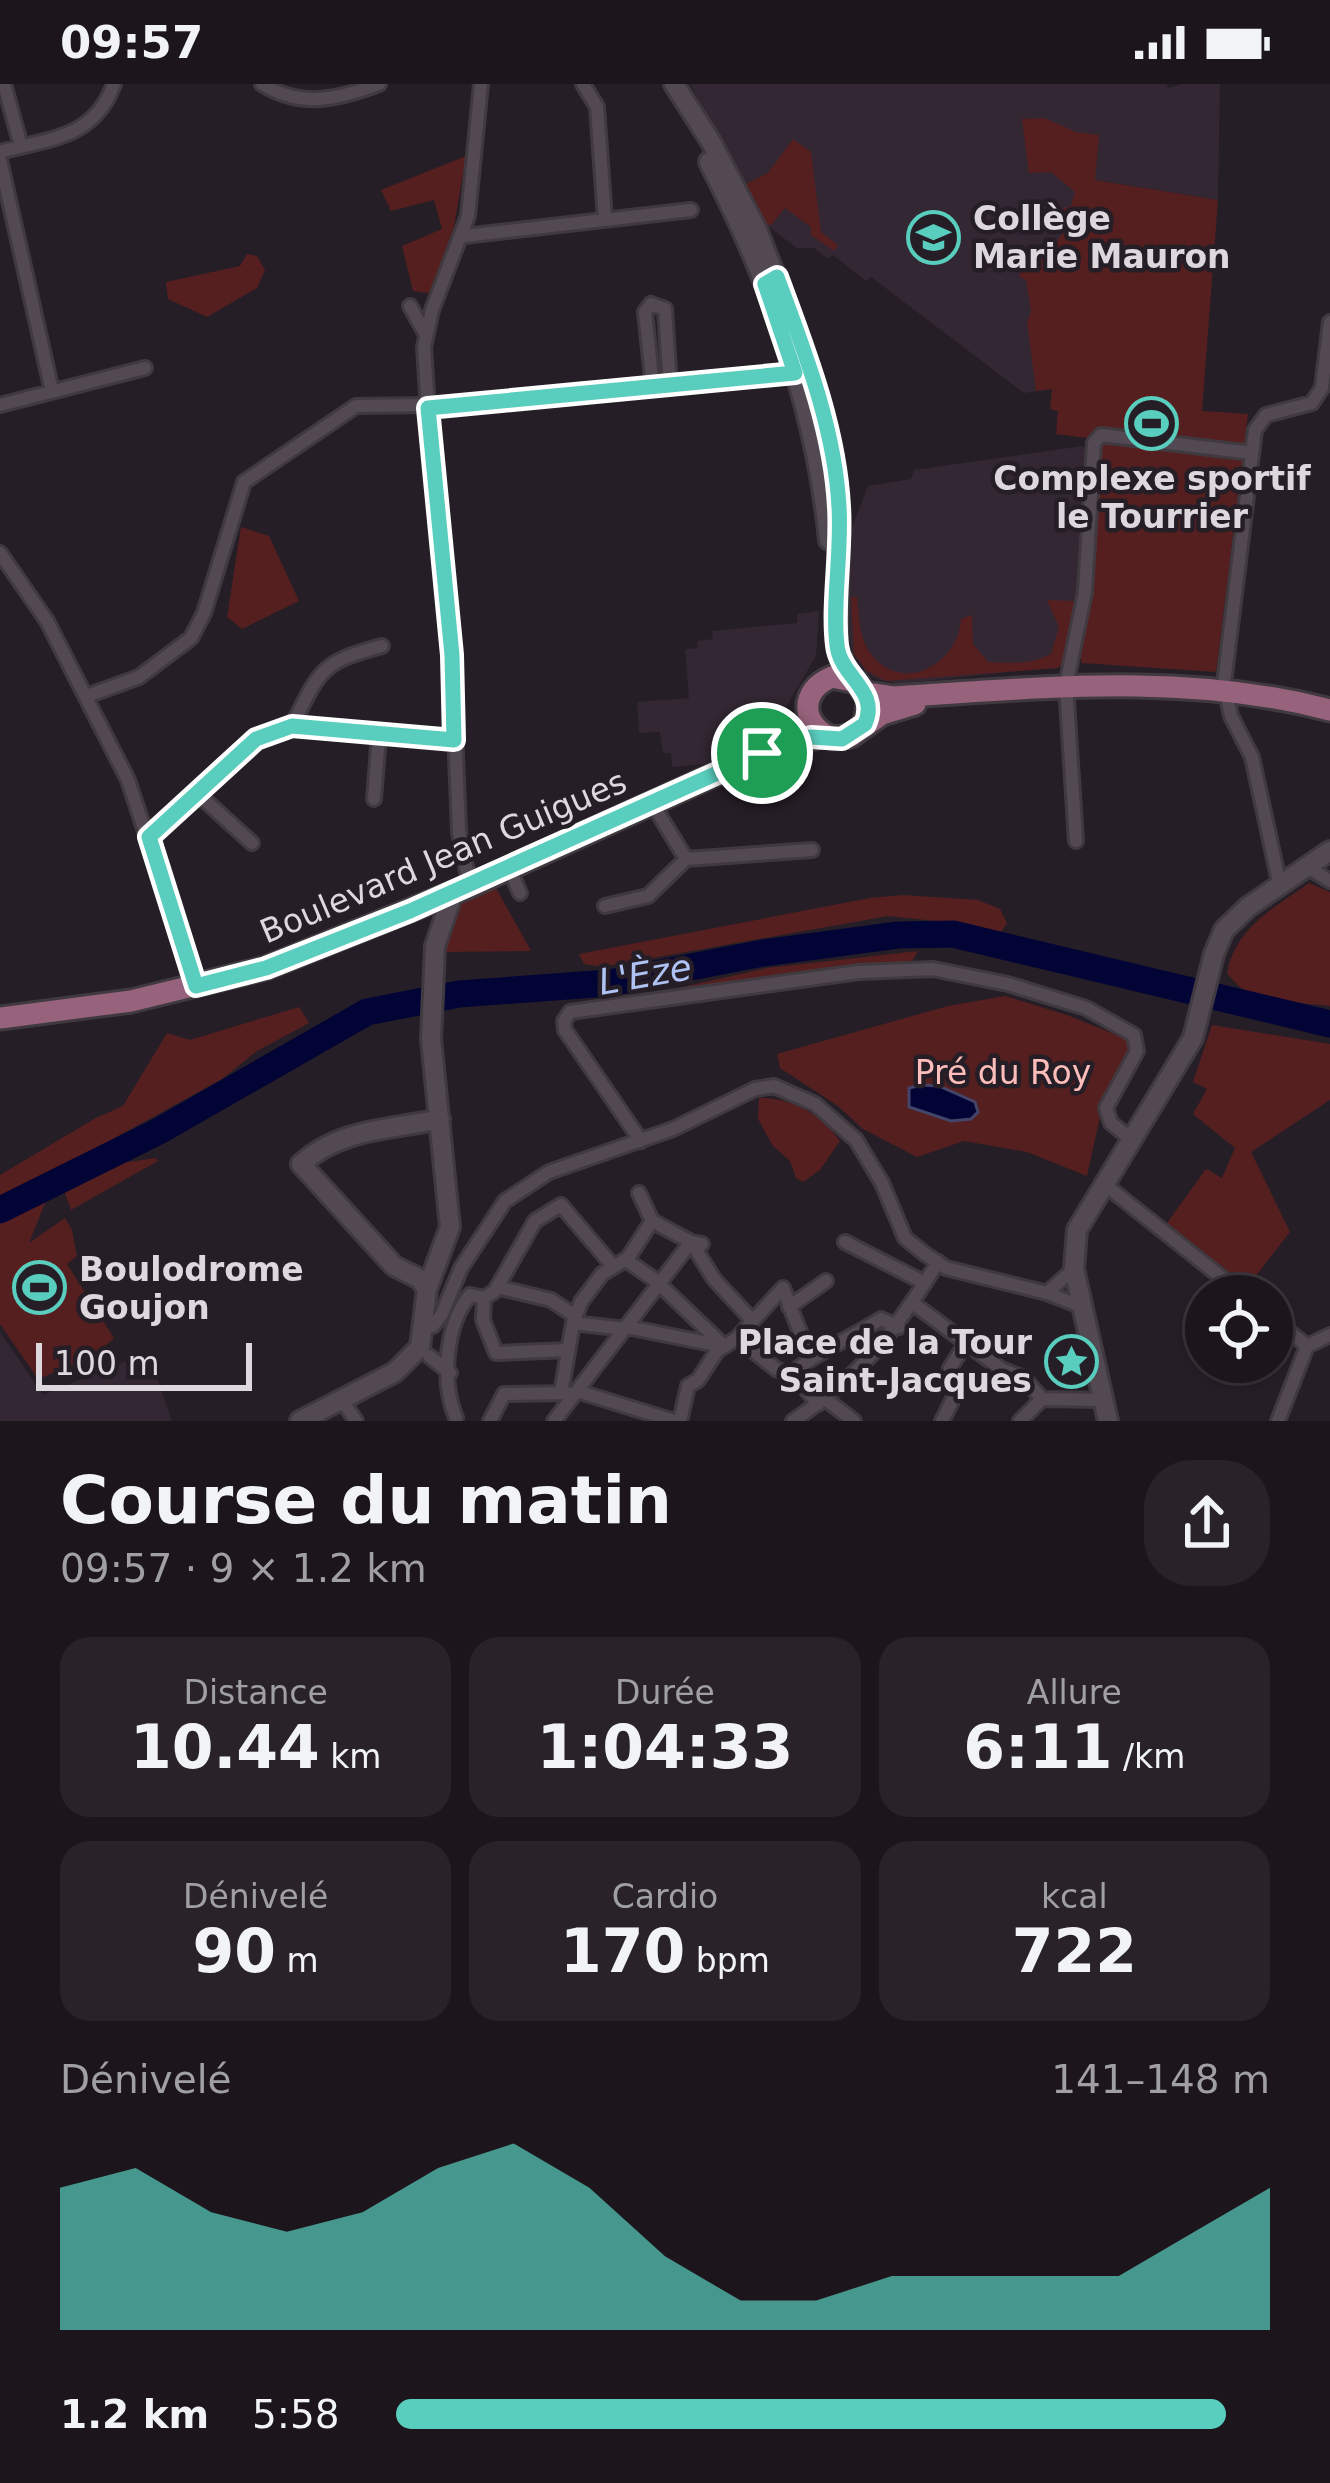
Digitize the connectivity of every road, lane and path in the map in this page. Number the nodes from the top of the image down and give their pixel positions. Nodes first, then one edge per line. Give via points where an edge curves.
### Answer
1 (4, 84) edge
2 (114, 84) edge
3 (262, 84) edge
4 (379, 84) edge
5 (481, 84) edge
6 (583, 84) edge
7 (670, 84) edge
8 (21, 146) junction
9 (0, 156) edge
10 (692, 210) dead end
11 (605, 219) junction
12 (464, 236) junction
13 (771, 280) junction
14 (410, 306) dead end
15 (1330, 322) edge
16 (425, 333) junction
17 (145, 368) dead end
18 (795, 373) junction
19 (670, 386) junction
20 (653, 388) junction
21 (1326, 389) edge
22 (52, 391) junction
23 (0, 405) edge
24 (428, 406) junction
25 (1252, 453) junction
26 (0, 553) edge
27 (382, 646) dead end
28 (824, 680) junction
29 (1066, 685) junction
30 (858, 686) junction
31 (1223, 692) junction
32 (953, 693) junction
33 (87, 696) junction
34 (1276, 701) junction
35 (807, 708) junction
36 (1330, 710) edge
37 (865, 724) junction
38 (292, 726) junction
39 (1330, 727) edge
40 (379, 735) junction
41 (824, 735) junction
42 (454, 740) junction
43 (762, 753) junction
44 (197, 793) junction
45 (374, 799) dead end
46 (652, 803) junction
47 (149, 837) junction
48 (1076, 841) dead end
49 (252, 843) dead end
50 (812, 850) dead end
51 (1323, 855) edge
52 (686, 859) junction
53 (509, 868) junction
54 (1330, 881) edge
55 (1280, 886) junction
56 (461, 889) junction
57 (520, 892) dead end
58 (605, 906) dead end
59 (410, 911) junction
60 (435, 946) junction
61 (196, 986) junction
62 (0, 1018) edge
63 (440, 1120) junction
64 (1130, 1139) junction
65 (641, 1141) junction
66 (1103, 1184) junction
67 (639, 1193) dead end
68 (652, 1221) junction
69 (845, 1242) dead end
70 (697, 1243) junction
71 (626, 1260) junction
72 (938, 1262) junction
73 (612, 1265) junction
74 (1074, 1269) junction
75 (1218, 1275) edge
76 (826, 1280) dead end
77 (925, 1283) junction
78 (659, 1285) junction
79 (427, 1289) junction
80 (492, 1292) junction
81 (1047, 1293) junction
82 (914, 1304) junction
83 (788, 1306) junction
84 (1083, 1307) junction
85 (574, 1319) junction
86 (752, 1319) junction
87 (898, 1327) junction
88 (626, 1328) junction
89 (423, 1330) junction
90 (1293, 1335) edge
91 (1330, 1335) edge
92 (737, 1338) junction
93 (966, 1343) junction
94 (724, 1346) junction
95 (1307, 1346) junction
96 (568, 1350) junction
97 (429, 1356) dead end
98 (810, 1358) junction
99 (450, 1373) junction
100 (790, 1375) junction
101 (571, 1392) junction
102 (342, 1400) junction
103 (1103, 1400) junction
104 (821, 1401) junction
105 (1038, 1403) junction
106 (302, 1420) edge
107 (457, 1420) edge
108 (356, 1421) edge
109 (490, 1421) edge
110 (554, 1421) edge
111 (677, 1421) edge
112 (793, 1421) edge
113 (854, 1421) edge
114 (942, 1421) edge
115 (1020, 1421) edge
116 (1108, 1421) edge
117 (1278, 1421) edge

1 - 8 street
2 - 8 street via 94,120
3 - 4 street via 302,102
5 - 12 street
6 - 11 street via 598,107
7 - 13 street
8 - 9 street
9 - 22 street
10 - 11 street
11 - 12 street
12 - 16 street
13 - 18 street
13 - 30 street via 821,406 832,457 837,647
14 - 16 street
15 - 21 street
16 - 24 street
17 - 22 street
18 - 19 street
18 - 28 street via 830,549
19 - 20 street
19 - 20 street via 665,310 651,304 645,312
20 - 24 street
21 - 25 street via 1312,403 1258,420
22 - 23 street
24 - 33 street via 356,406 244,482 191,638 139,677
24 - 42 street
25 - 29 street via 1101,435 1094,443 1085,592
25 - 31 street
26 - 33 street
27 - 38 street via 337,658
28 - 30 main road via 842,676
28 - 35 main road
29 - 31 main road
29 - 32 main road
29 - 48 street
30 - 32 main road via 893,697
30 - 37 main road via 870,709
31 - 34 main road
31 - 55 street via 1252,758
32 - 37 main road
33 - 47 street
34 - 36 main road
34 - 39 main road
35 - 41 main road
35 - 43 main road, Boulevard Jean Guigues
37 - 41 main road via 842,739
38 - 40 street
38 - 44 street via 256,739
40 - 42 street
40 - 45 street
41 - 43 main road, Boulevard Jean Guigues
42 - 56 street
43 - 46 main road, Boulevard Jean Guigues
44 - 47 street
44 - 49 street
46 - 52 street
46 - 53 main road, Boulevard Jean Guigues
47 - 61 street
50 - 52 street
51 - 54 street
51 - 55 street
52 - 58 street via 648,896
53 - 56 main road, Boulevard Jean Guigues
53 - 57 street
55 - 64 street via 1220,939 1201,1020
56 - 59 main road, Boulevard Jean Guigues
56 - 60 street
59 - 60 street
59 - 61 main road, Boulevard Jean Guigues via 266,968
60 - 63 street via 431,1039
61 - 62 main road, Boulevard Jean Guigues
63 - 79 street via 450,1227
63 - 79 street via 354,1133 301,1163 394,1266
64 - 65 street via 1106,1108 1137,1051 1134,1035 1085,1008 933,969 570,1012 565,1030
64 - 66 street
65 - 72 street via 755,1088 815,1104 856,1140 905,1238
65 - 89 street via 549,1172 505,1201 442,1314
66 - 74 street via 1077,1231
66 - 75 street
67 - 68 street
68 - 70 street
68 - 71 street
69 - 77 street
70 - 78 street
70 - 86 street via 714,1279
71 - 73 street
71 - 78 street
72 - 77 street
72 - 81 street
73 - 80 street via 561,1205 536,1221
73 - 85 street
74 - 81 street
74 - 84 street
76 - 83 street
77 - 82 street
78 - 88 street
78 - 94 street
79 - 89 street
80 - 85 street via 551,1300
80 - 96 street via 483,1320 496,1353
80 - 99 street via 470,1294 454,1320
81 - 84 street
82 - 87 street
82 - 93 street
83 - 86 street via 783,1288
83 - 98 street
84 - 103 street
85 - 88 street
85 - 96 street
86 - 92 street
87 - 98 street via 880,1319
87 - 104 street
88 - 94 street
88 - 101 street
89 - 102 street via 420,1347 395,1372
90 - 95 street
91 - 95 street
92 - 94 street
92 - 100 street
93 - 105 street via 1024,1378
93 - 114 street via 950,1368 956,1393
94 - 111 street via 688,1387
95 - 117 street
96 - 101 street
97 - 99 street
98 - 100 street
99 - 107 street
100 - 104 street
101 - 109 street via 504,1394
101 - 110 street
101 - 111 street
102 - 106 street
102 - 108 street
103 - 105 street
103 - 116 street
104 - 112 street
104 - 113 street
105 - 115 street

